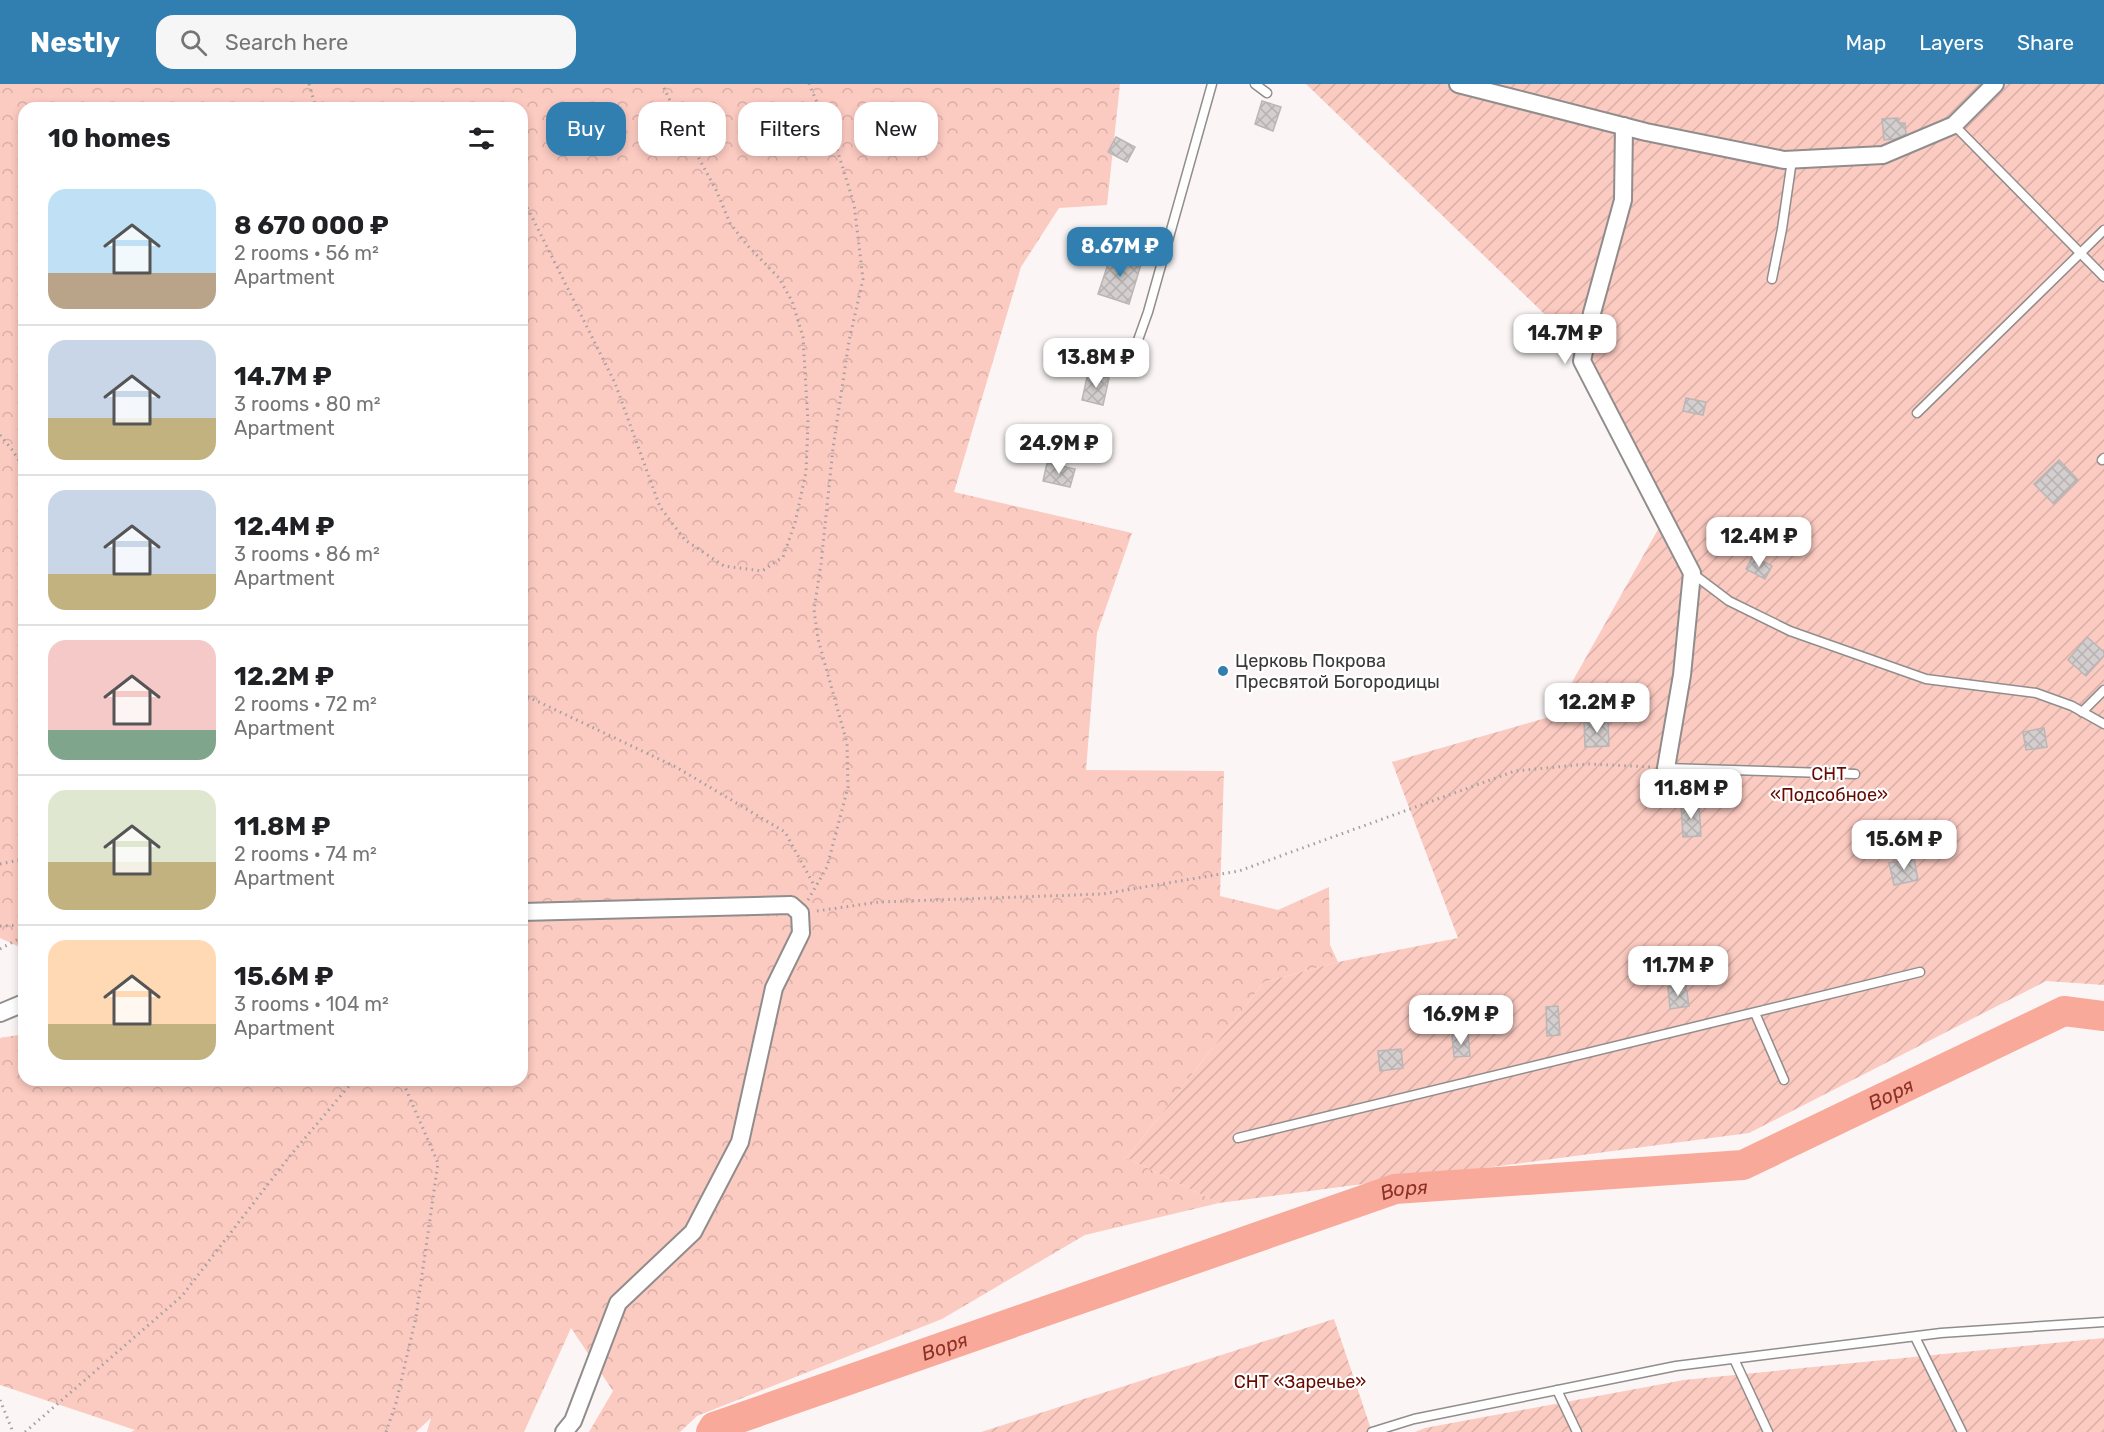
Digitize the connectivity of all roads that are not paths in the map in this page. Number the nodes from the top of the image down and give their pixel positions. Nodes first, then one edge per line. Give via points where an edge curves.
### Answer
1 (1212, 84) edge
2 (1255, 84) edge
3 (1458, 84) edge
4 (1995, 84) edge
5 (1267, 93) dead end
6 (1954, 125) junction
7 (1624, 126) junction
8 (1792, 160) junction
9 (2104, 230) edge
10 (2080, 253) junction
11 (2104, 277) edge
12 (1772, 279) dead end
13 (1128, 368) dead end
14 (1917, 413) dead end
15 (1692, 573) junction
16 (2104, 690) edge
17 (2082, 712) junction
18 (2104, 724) edge
19 (1666, 768) joint
20 (1855, 774) dead end
21 (528, 912) edge
22 (1920, 972) dead end
23 (18, 1006) edge
24 (0, 1013) edge
25 (1755, 1013) junction
26 (1784, 1080) dead end
27 (1238, 1138) dead end
28 (2104, 1323) edge
29 (1915, 1336) junction
30 (1734, 1359) junction
31 (1557, 1390) junction
32 (1387, 1430) edge
33 (564, 1432) edge
34 (1372, 1432) edge
35 (1577, 1432) edge
36 (1768, 1432) edge
37 (1962, 1432) edge

1 - 13 lane via 1148,312
2 - 5 lane
3 - 7 street
4 - 6 street
6 - 8 street via 1883,155
6 - 10 lane
7 - 8 street
7 - 15 street via 1623,200 1582,361
8 - 12 lane
9 - 10 lane
10 - 11 lane
10 - 14 lane
15 - 17 lane via 1729,601 1790,631 1926,679 2036,693
15 - 19 street via 1682,675
16 - 17 lane
17 - 18 lane
19 - 20 lane
21 - 33 street via 791,906 800,913 801,933 774,988 740,1142 693,1232 618,1303 573,1421
22 - 25 lane
23 - 24 street
25 - 26 lane
25 - 27 lane
28 - 29 lane
29 - 30 lane
29 - 37 lane
30 - 31 lane via 1676,1366
30 - 36 lane
31 - 32 lane via 1414,1419
31 - 35 lane
32 - 34 lane

